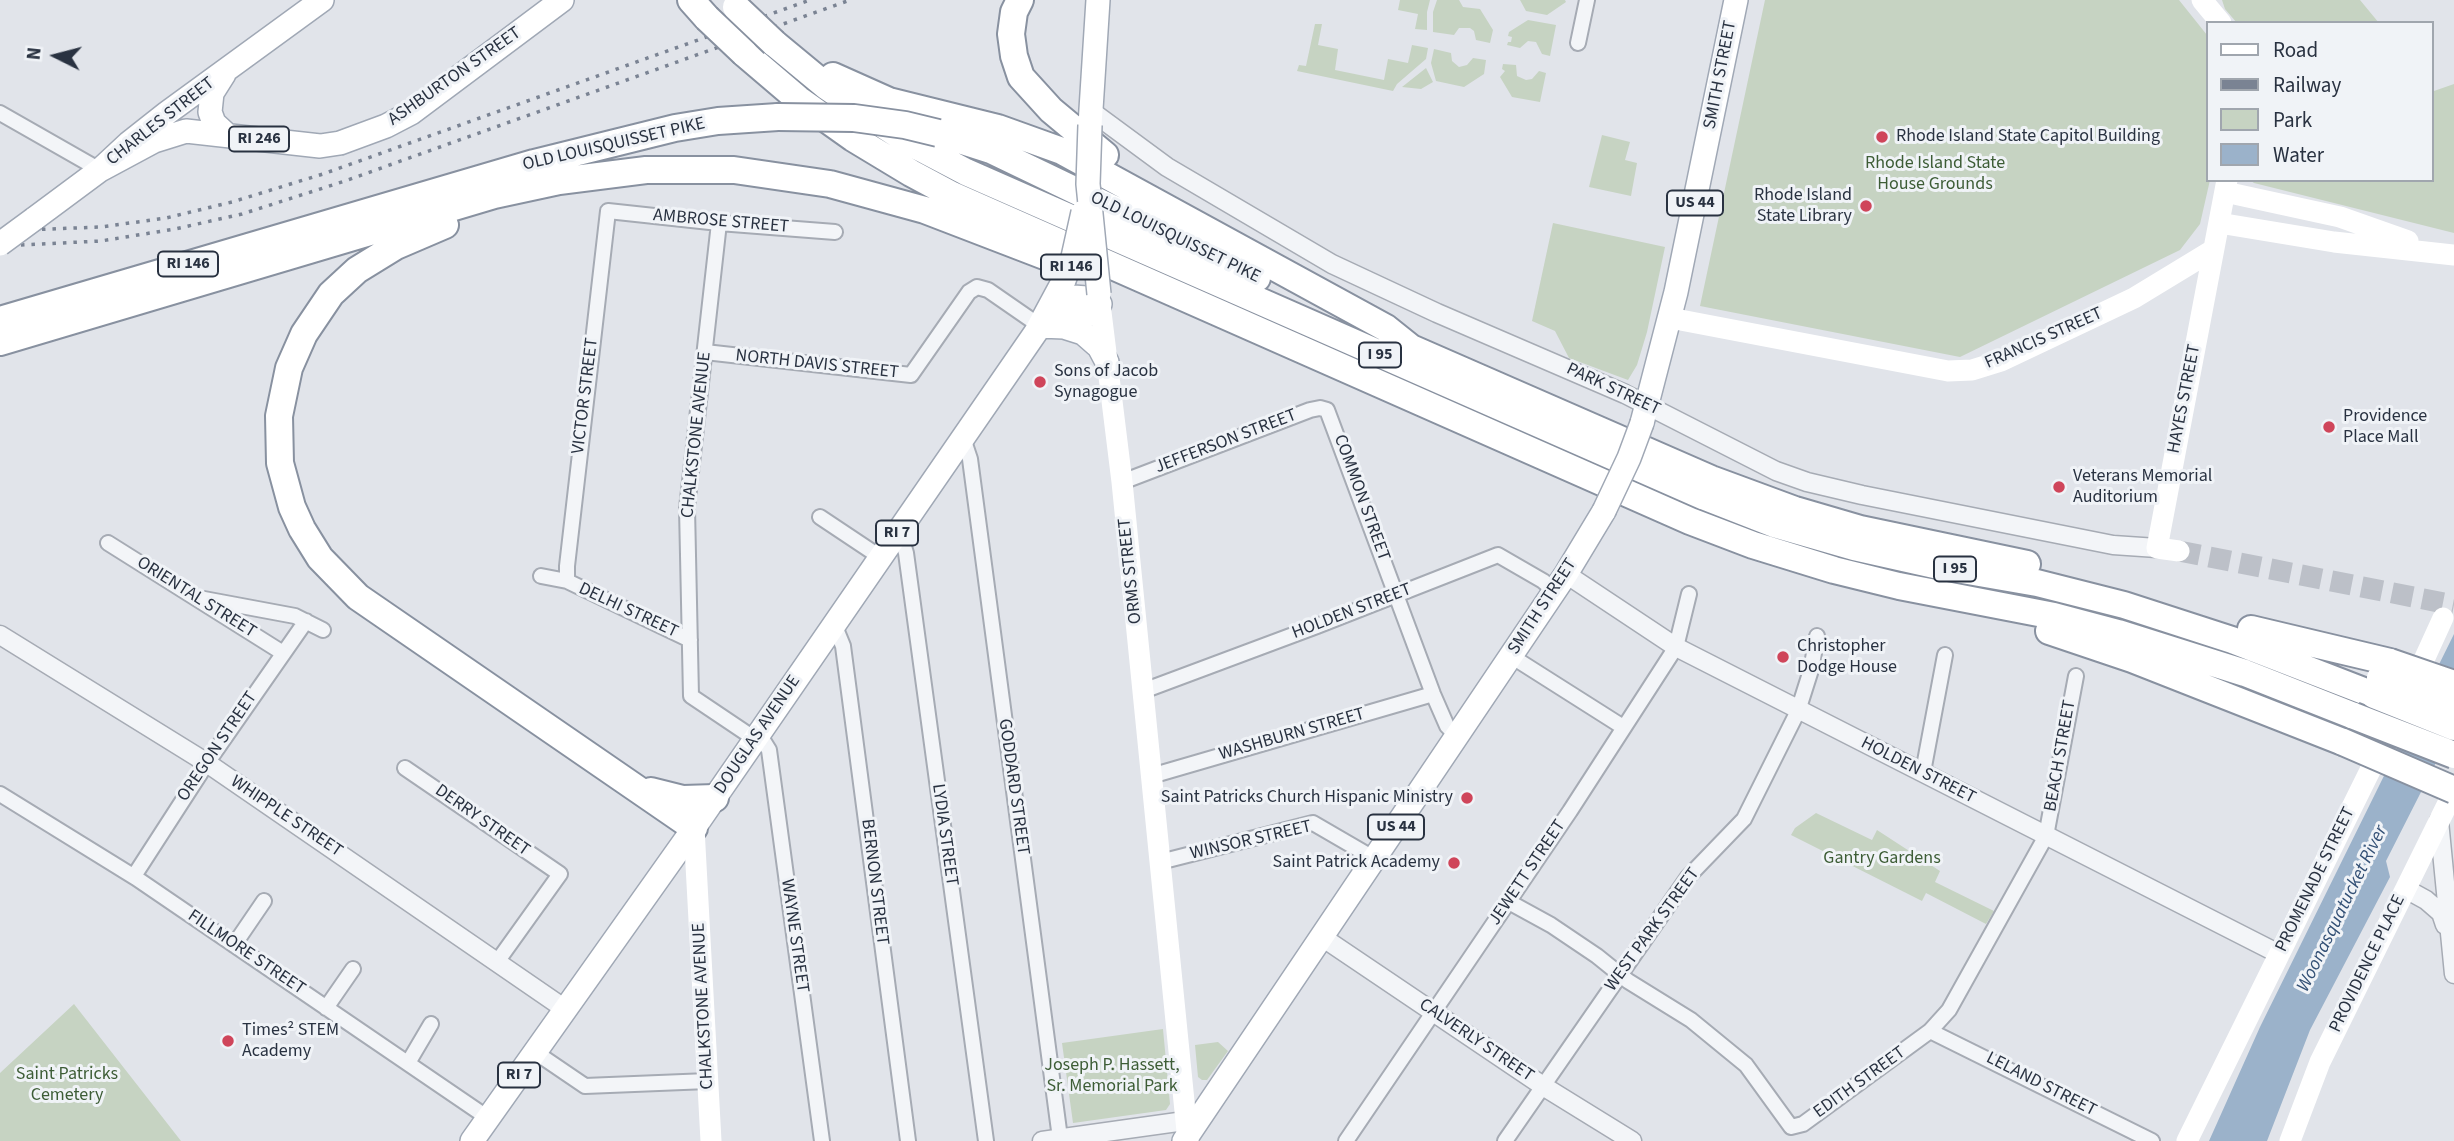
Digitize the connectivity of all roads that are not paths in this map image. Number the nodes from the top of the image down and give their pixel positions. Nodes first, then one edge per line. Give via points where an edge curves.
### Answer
1 (322, 0) edge
2 (562, 0) edge
3 (1020, 0) edge
4 (1098, 0) edge
5 (1587, 0) edge
6 (1737, 0) edge
7 (2202, 0) edge
8 (733, 4) edge
9 (699, 9) edge
10 (2219, 21) edge
11 (774, 43) junction
12 (1578, 43) dead end
13 (226, 72) junction
14 (0, 113) edge
15 (1091, 118) junction
16 (227, 135) junction
17 (100, 170) junction
18 (581, 177) junction
19 (1088, 184) junction
20 (2226, 186) edge
21 (608, 211) joint
22 (1177, 214) junction
23 (719, 223) junction
24 (2219, 223) junction
25 (835, 232) dead end
26 (0, 244) edge
27 (2213, 250) junction
28 (2447, 253) edge
29 (1100, 299) junction
30 (1670, 318) junction
31 (1044, 319) junction
32 (0, 320) edge
33 (0, 342) edge
34 (1411, 348) junction
35 (705, 352) junction
36 (1320, 359) junction
37 (1107, 362) junction
38 (1330, 413) joint
39 (1645, 414) junction
40 (963, 438) junction
41 (1122, 482) junction
42 (820, 517) dead end
43 (899, 530) junction
44 (108, 543) dead end
45 (2157, 548) junction
46 (2179, 551) tunnel mouth
47 (880, 557) junction
48 (541, 576) dead end
49 (567, 582) junction
50 (1560, 582) junction
51 (1689, 594) dead end
52 (1397, 595) junction
53 (1944, 595) junction
54 (193, 597) junction
55 (2443, 618) dead end
56 (306, 621) junction
57 (834, 624) junction
58 (323, 630) dead end
59 (0, 635) edge
60 (1817, 636) dead end
61 (690, 639) junction
62 (1676, 647) junction
63 (283, 653) junction
64 (1945, 655) dead end
65 (1511, 656) junction
66 (2076, 676) dead end
67 (2381, 679) junction
68 (2454, 684) edge
69 (1143, 691) junction
70 (1433, 694) junction
71 (2454, 706) edge
72 (1798, 711) junction
73 (2454, 726) edge
74 (1623, 727) junction
75 (757, 736) junction
76 (1457, 736) junction
77 (2454, 755) edge
78 (207, 763) junction
79 (405, 768) dead end
80 (1923, 772) junction
81 (618, 776) junction
82 (1152, 776) junction
83 (2454, 791) edge
84 (0, 794) edge
85 (715, 799) junction
86 (2439, 821) junction
87 (694, 828) junction
88 (2046, 836) junction
89 (1375, 859) junction
90 (1160, 862) junction
91 (134, 876) junction
92 (2406, 889) junction
93 (264, 901) dead end
94 (1509, 902) junction
95 (1322, 937) junction
96 (2450, 937) junction
97 (234, 944) junction
98 (2279, 954) junction
99 (497, 962) junction
100 (353, 969) dead end
101 (1621, 974) junction
102 (2454, 974) edge
103 (326, 1008) junction
104 (565, 1009) junction
105 (1433, 1012) junction
106 (431, 1024) dead end
107 (1930, 1031) junction
108 (535, 1052) junction
109 (408, 1063) junction
110 (708, 1081) junction
111 (1543, 1086) junction
112 (488, 1118) junction
113 (1189, 1132) edge
114 (1060, 1138) junction
115 (472, 1141) edge
116 (711, 1141) edge
117 (822, 1141) edge
118 (908, 1141) edge
119 (986, 1141) edge
120 (1042, 1141) edge
121 (1346, 1141) edge
122 (1505, 1141) edge
123 (1632, 1141) edge
124 (2152, 1141) edge
125 (2186, 1141) edge
126 (2290, 1141) edge

1 - 13 main road, CHARLES STREET / RI 246
2 - 16 main road, ASHBURTON STREET / RI 246 via 411,113 377,130 327,146
3 - 22 highway via 1012,23 1012,45 1028,86
4 - 15 main road, ORMS STREET / RI 7
5 - 12 street
6 - 30 main road, SMITH STREET / US 44
7 - 10 main road
8 - 11 highway, I 95, bridge
9 - 36 highway, I 95, bridge via 744,53 825,119 911,173
11 - 22 highway via 880,97 1049,145
11 - 67 highway, I 95 via 868,116 974,176 1705,498 1854,547 2037,583
13 - 16 main road via 212,93 210,112
13 - 17 main road, CHARLES STREET / RI 246 via 144,130
14 - 17 street
15 - 19 main road, ORMS STREET / RI 7, bridge
15 - 39 street, PARK STREET via 1298,246
16 - 17 main road, ASHBURTON STREET / RI 246 via 186,131 168,135
17 - 26 main road, CHARLES STREET / RI 246, bridge
18 - 33 highway, OLD LOUISQUISSET PIKE / RI 146 via 484,198
18 - 36 highway, OLD LOUISQUISSET PIKE / RI 146 via 723,169 778,174 861,191 955,220 1137,294
18 - 81 highway via 416,237 347,278 316,313 293,356 281,403 278,440 285,485 297,518 320,558 342,583
19 - 29 main road, ORMS STREET / RI 7, bridge
19 - 31 main road, DOUGLAS AVENUE / RI 7, bridge via 1075,248
20 - 24 main road
20 - 28 main road
21 - 23 street, AMBROSE STREET
21 - 49 street, VICTOR STREET
22 - 34 highway via 1386,328
23 - 25 street, AMBROSE STREET
23 - 35 street, CHALKSTONE AVENUE
24 - 27 main road
24 - 28 main road via 2334,242
27 - 30 main road, FRANCIS STREET via 2134,298 1972,370 1948,371
27 - 45 main road, HAYES STREET
29 - 31 main road via 1087,315
29 - 37 main road, ORMS STREET
30 - 39 main road, SMITH STREET / US 44
31 - 35 street, NORTH DAVIS STREET via 977,287 911,375
31 - 37 main road via 1083,333
31 - 40 main road, DOUGLAS AVENUE / RI 7
32 - 34 highway, OLD LOUISQUISSET PIKE / RI 146, bridge via 523,165 675,128 778,117 854,118 905,125 990,150
34 - 67 highway via 1690,471 1784,506 1860,529 2113,584 2251,629
35 - 61 street, CHALKSTONE AVENUE via 687,504
36 - 53 highway, I 95 via 1732,538 1813,564
37 - 41 main road, ORMS STREET
38 - 41 street, JEFFERSON STREET via 1310,410
38 - 52 street, COMMON STREET
39 - 45 street, PARK STREET via 1807,482 2099,542
39 - 50 main road, SMITH STREET / US 44, bridge via 1604,511
40 - 43 main road, DOUGLAS AVENUE / RI 7
40 - 114 street, GODDARD STREET via 972,473
41 - 69 main road, ORMS STREET
42 - 47 street
43 - 47 main road, DOUGLAS AVENUE / RI 7
43 - 119 street, LYDIA STREET via 906,553
44 - 54 street, ORIENTAL STREET
45 - 46 main road, PARK STREET
47 - 57 main road, DOUGLAS AVENUE / RI 7
48 - 49 street, DELHI STREET
49 - 61 street, DELHI STREET
50 - 52 street, HOLDEN STREET via 1543,581 1498,555
50 - 62 street, HOLDEN STREET
50 - 65 main road, SMITH STREET / US 44
51 - 62 street, JEWETT STREET
52 - 69 street, HOLDEN STREET
52 - 70 street, COMMON STREET
53 - 77 highway, I 95, bridge via 2129,636 2245,673
53 - 83 highway, bridge via 2132,659
54 - 56 street
54 - 63 street, ORIENTAL STREET
55 - 98 main road, PROMENADE STREET
56 - 58 street
56 - 63 street, OREGON STREET
57 - 75 main road, DOUGLAS AVENUE / RI 7
57 - 118 street, BERNON STREET via 843,646
59 - 78 street, WHIPPLE STREET
60 - 72 street, WEST PARK STREET
61 - 75 street, CHALKSTONE AVENUE via 691,696
62 - 72 street, HOLDEN STREET
62 - 74 street, JEWETT STREET
63 - 78 street, OREGON STREET
64 - 80 street
65 - 74 street
65 - 76 main road, SMITH STREET / US 44
66 - 88 street, BEACH STREET
67 - 68 highway, bridge
67 - 71 highway, bridge
67 - 73 highway, I 95, bridge
69 - 82 main road, ORMS STREET
70 - 76 street, COMMON STREET via 1447,726
70 - 82 street, WASHBURN STREET
72 - 80 street, HOLDEN STREET
72 - 101 street, WEST PARK STREET via 1744,820 1688,877
74 - 94 street, JEWETT STREET
75 - 85 main road, DOUGLAS AVENUE / RI 7
75 - 117 street, WAYNE STREET via 769,751
76 - 89 main road, SMITH STREET / US 44
78 - 91 street, OREGON STREET
78 - 99 street, WHIPPLE STREET
79 - 99 street, DERRY STREET via 559,874
80 - 88 street, HOLDEN STREET
81 - 85 highway via 675,798
81 - 87 highway
82 - 90 main road, ORMS STREET
83 - 86 main road, PROVIDENCE PLACE
84 - 91 street, FILLMORE STREET
85 - 87 main road, DOUGLAS AVENUE / RI 7
86 - 92 main road, PROVIDENCE PLACE
86 - 96 street
87 - 104 main road, DOUGLAS AVENUE / RI 7
87 - 110 main road, CHALKSTONE AVENUE
88 - 98 street, HOLDEN STREET
88 - 107 street, EDITH STREET via 1949,1010
89 - 90 street, WINSOR STREET via 1313,823
89 - 95 main road, SMITH STREET / US 44
90 - 113 main road, ORMS STREET
91 - 97 street, FILLMORE STREET
92 - 96 street via 2441,913
92 - 126 main road, PROVIDENCE PLACE via 2320,1062
93 - 97 street
94 - 101 street
94 - 105 street, JEWETT STREET
95 - 105 street, CALVERLY STREET
95 - 113 main road, SMITH STREET / US 44
96 - 102 street
97 - 103 street, FILLMORE STREET
98 - 125 main road, PROMENADE STREET
99 - 104 street, WHIPPLE STREET
100 - 103 street
101 - 107 street, EDITH STREET via 1685,1015 1746,1065 1791,1127 1803,1124
101 - 111 street, WEST PARK STREET
103 - 109 street, FILLMORE STREET
104 - 108 main road, DOUGLAS AVENUE / RI 7
105 - 111 street, CALVERLY STREET
105 - 121 street, JEWETT STREET
106 - 109 street
107 - 124 street, LELAND STREET
108 - 110 street via 585,1086
108 - 112 main road, DOUGLAS AVENUE / RI 7
109 - 112 street, FILLMORE STREET
110 - 116 main road, CHALKSTONE AVENUE
111 - 122 street, WEST PARK STREET
111 - 123 street, CALVERLY STREET
112 - 115 main road, DOUGLAS AVENUE / RI 7
113 - 114 street
114 - 120 street

